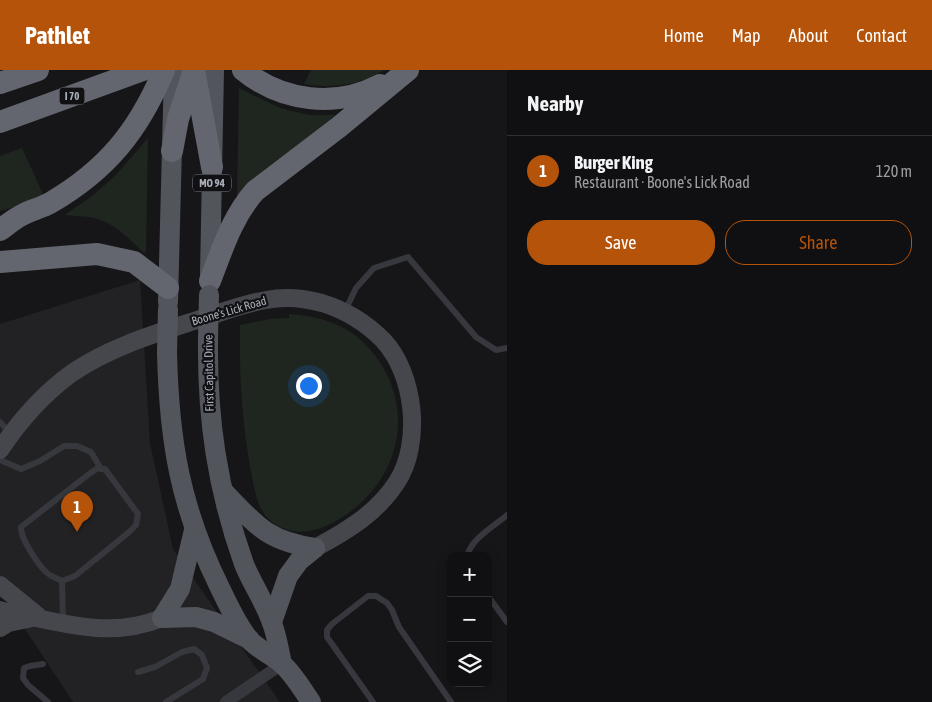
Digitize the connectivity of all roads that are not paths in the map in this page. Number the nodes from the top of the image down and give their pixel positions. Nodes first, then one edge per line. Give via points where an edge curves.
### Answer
1 (38, 70) edge
2 (144, 70) edge
3 (164, 70) edge
4 (245, 71) edge
5 (406, 72) edge
6 (193, 80) edge
7 (0, 84) edge
8 (0, 122) edge
9 (172, 151) joint
10 (212, 166) joint
11 (0, 230) edge
12 (0, 262) edge
13 (209, 288) junction
14 (168, 298) junction
15 (345, 311) junction
16 (507, 348) edge
17 (5, 428) edge
18 (0, 450) edge
19 (0, 460) edge
20 (101, 469) junction
21 (222, 491) junction
22 (507, 515) edge
23 (194, 530) junction
24 (315, 548) junction
25 (468, 552) edge
26 (62, 581) junction
27 (0, 585) edge
28 (489, 597) edge
29 (0, 610) edge
30 (40, 618) junction
31 (162, 618) junction
32 (272, 622) junction
33 (507, 622) edge
34 (63, 623) junction
35 (0, 628) edge
36 (249, 639) junction
37 (43, 664) dead end
38 (282, 664) junction
39 (138, 672) dead end
40 (170, 701) edge
41 (48, 702) edge
42 (226, 702) edge
43 (311, 702) edge
44 (373, 702) edge
45 (451, 702) edge

1 - 7 highway
2 - 8 highway, I 70
3 - 11 highway via 146,109 128,137 98,170 47,205 21,215
4 - 5 highway via 263,84 288,94 339,99 365,93
5 - 13 highway via 255,191 245,202 227,235
6 - 9 highway via 178,119
6 - 10 highway
9 - 14 main road, First Capitol Drive
10 - 13 main road, First Capitol Drive / MO 94
12 - 14 highway via 97,254 134,262
13 - 21 main road, First Capitol Drive, bridge via 207,383
14 - 23 main road, First Capitol Drive, bridge via 168,398 174,453
15 - 16 lane via 356,288 374,268 408,257 476,337 496,350
15 - 17 street, Boone's Lick Road via 309,299 267,299 137,340 74,372
15 - 24 street, Boone's Lick Road via 384,341 396,360 406,380 412,408 412,434 398,481 380,504 360,522
17 - 18 street, Boone's Lick Road
19 - 20 lane via 21,469 64,446 77,446 91,452
20 - 26 lane via 106,469 138,514 136,525 75,576
20 - 26 lane via 89,474 21,527 24,542 47,573
21 - 24 main road via 271,536 293,545
21 - 32 main road, First Capitol Drive via 245,566
22 - 25 lane via 474,542
23 - 31 main road via 180,589
23 - 36 main road, First Capitol Drive via 230,609
24 - 32 main road via 288,576
26 - 34 lane
27 - 30 street
28 - 33 lane
29 - 30 street
30 - 34 street
30 - 35 street via 15,621
31 - 34 street via 126,628 81,627
31 - 36 main road via 196,617
32 - 38 main road, First Capitol Drive
36 - 38 main road, First Capitol Drive
37 - 41 lane via 24,668 23,678
38 - 42 street
38 - 43 main road, First Capitol Drive
39 - 40 lane via 182,652 194,649 202,655 207,668 203,679
44 - 45 lane via 327,637 327,630 332,624 368,596 382,598 392,610 399,627

